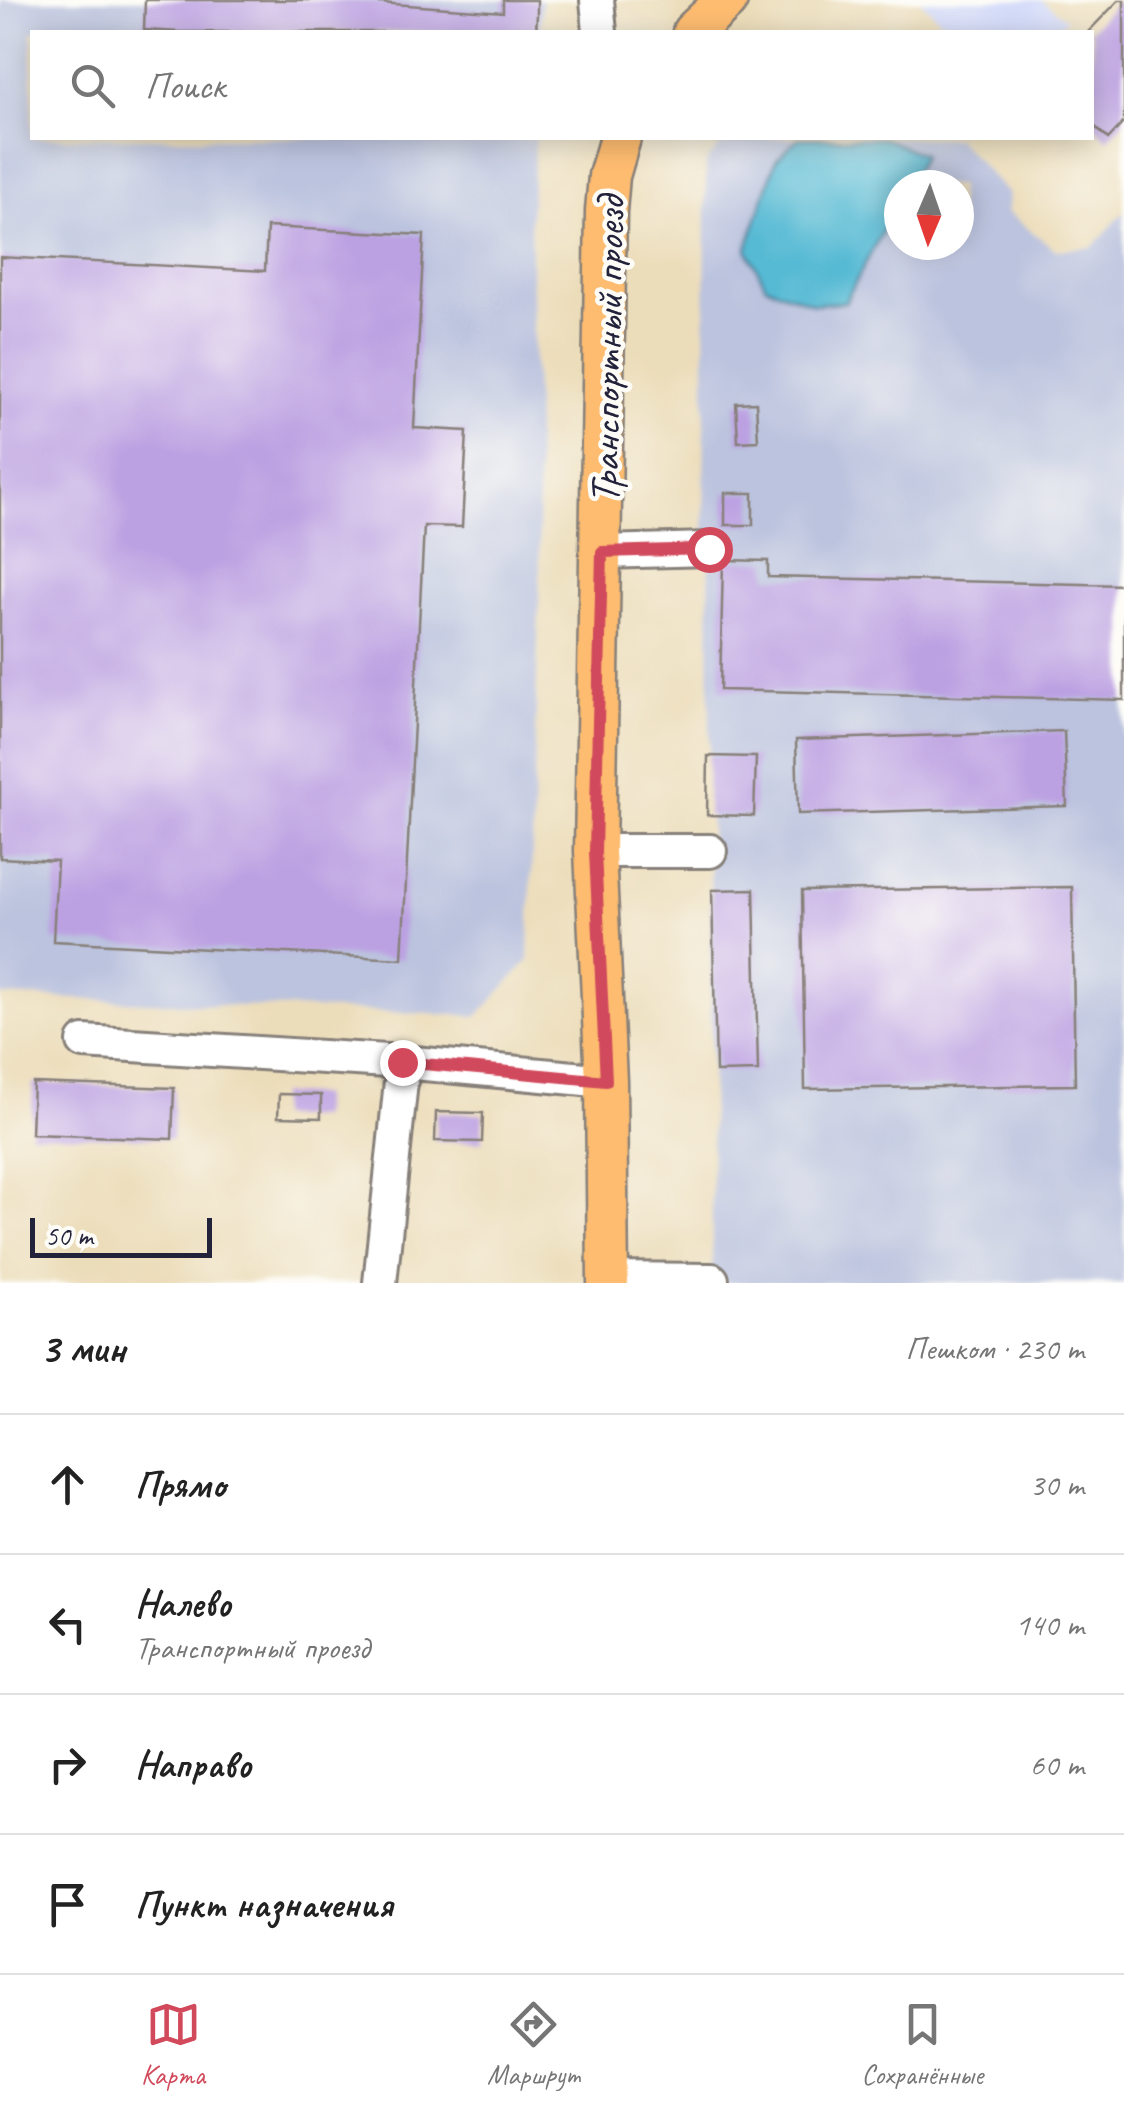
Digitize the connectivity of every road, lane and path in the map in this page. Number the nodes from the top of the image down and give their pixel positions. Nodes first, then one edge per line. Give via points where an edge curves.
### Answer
1 (597, 0) edge
2 (727, 0) edge
3 (600, 30) edge
4 (695, 30) edge
5 (619, 140) edge
6 (709, 549) dead end
7 (602, 552) junction
8 (595, 852) junction
9 (710, 852) dead end
10 (84, 1042) dead end
11 (402, 1062) junction
12 (606, 1081) junction
13 (712, 1280) dead end
14 (608, 1281) edge
15 (380, 1283) edge

1 - 3 lane
2 - 4 main road
5 - 7 main road, Транспортный проезд via 606,212
6 - 7 lane
7 - 8 main road, Транспортный проезд
8 - 9 lane
8 - 12 main road, Транспортный проезд
10 - 11 lane
11 - 12 lane
11 - 15 lane
12 - 14 main road, Транспортный проезд
13 - 14 lane

